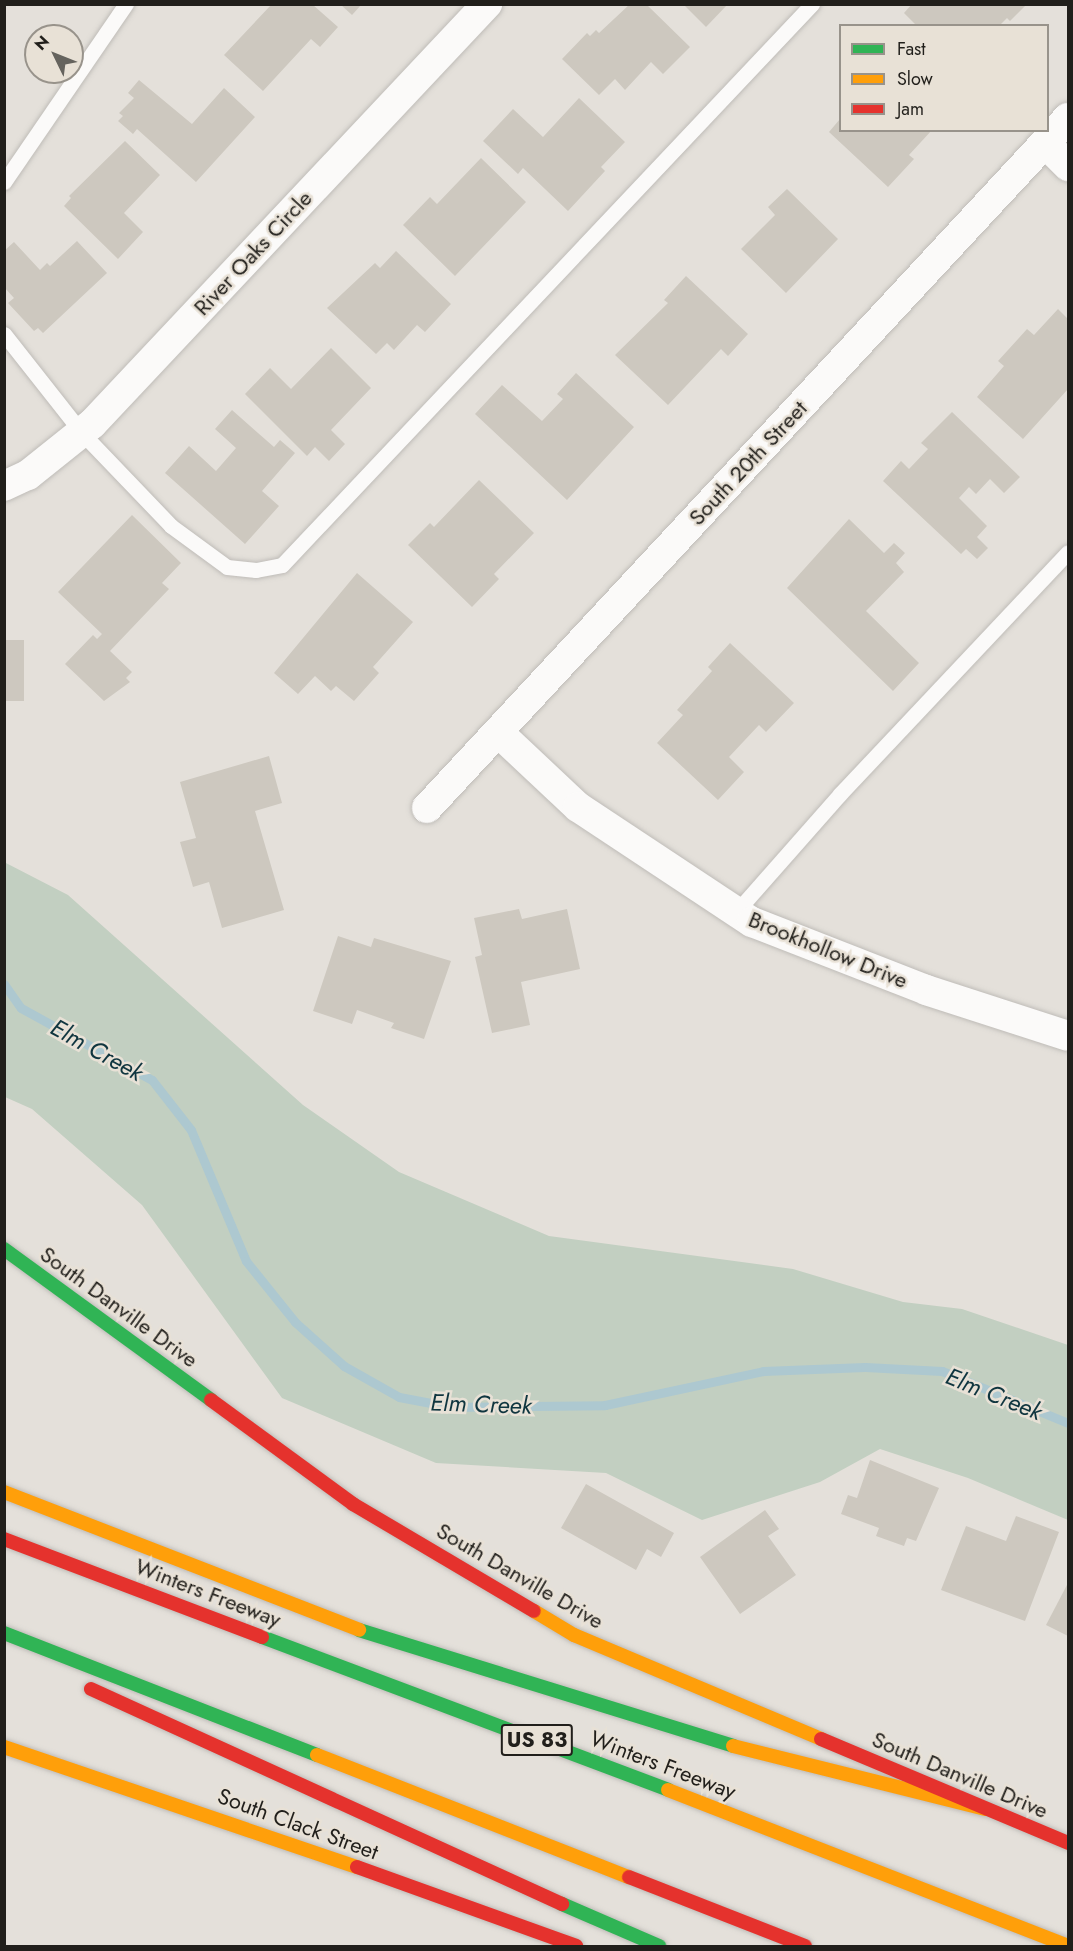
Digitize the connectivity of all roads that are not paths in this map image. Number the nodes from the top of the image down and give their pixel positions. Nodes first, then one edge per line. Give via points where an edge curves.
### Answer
1 (126, 4) edge
2 (487, 4) edge
3 (812, 4) edge
4 (1068, 118) edge
5 (1045, 143) junction
6 (1068, 166) edge
7 (4, 182) edge
8 (4, 334) edge
9 (81, 432) junction
10 (4, 486) edge
11 (1068, 552) edge
12 (498, 732) junction
13 (427, 808) dead end
14 (736, 912) junction
15 (1068, 1036) edge
16 (4, 1249) edge
17 (4, 1492) edge
18 (4, 1539) edge
19 (4, 1633) edge
20 (79, 1683) dead end
21 (4, 1747) edge
22 (985, 1809) junction
23 (1068, 1843) edge
24 (1068, 1946) edge
25 (576, 1947) edge
26 (659, 1947) edge
27 (805, 1947) edge

1 - 7 lane
2 - 9 street, River Oaks Circle
3 - 9 lane via 282,565 256,570 227,567 171,526
4 - 5 street, South 20th Street
5 - 6 street
5 - 12 street, South 20th Street
8 - 9 lane
9 - 10 street, River Oaks Circle via 28,475
11 - 14 lane via 840,794
12 - 13 street, South 20th Street
12 - 14 street, Brookhollow Drive via 578,807
14 - 15 street, Brookhollow Drive via 752,922 926,990
16 - 22 main road, South Danville Drive via 353,1504 574,1635
17 - 22 main road via 389,1641 695,1737
18 - 24 main road, Winters Freeway / US 83 via 594,1761
19 - 27 main road
20 - 26 main road via 464,1862
21 - 25 main road, South Clack Street via 232,1822
22 - 23 main road, South Danville Drive

